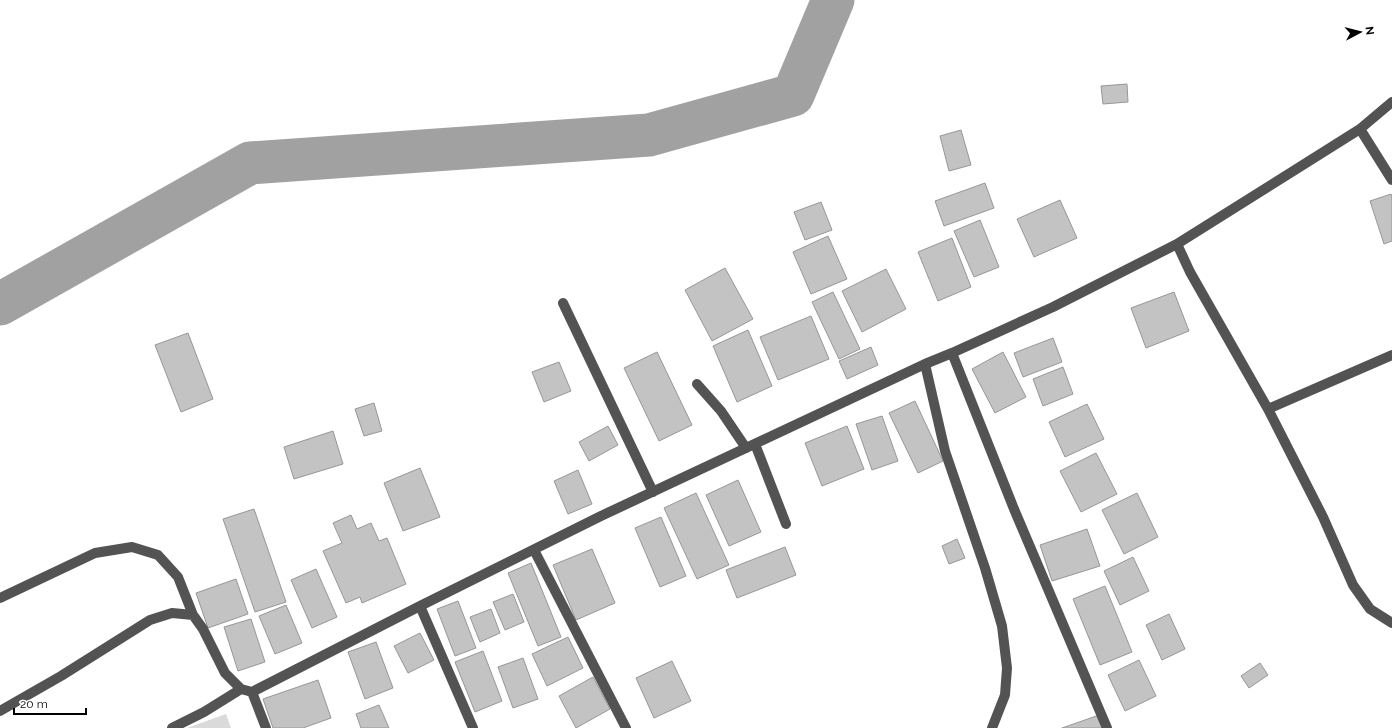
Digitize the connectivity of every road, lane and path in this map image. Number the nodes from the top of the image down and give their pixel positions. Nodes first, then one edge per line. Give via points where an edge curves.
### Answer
1 (1392, 102) edge
2 (1360, 129) junction
3 (1392, 180) edge
4 (1177, 244) junction
5 (563, 303) dead end
6 (952, 354) junction
7 (1392, 355) edge
8 (925, 364) junction
9 (697, 384) dead end
10 (1268, 409) junction
11 (751, 446) junction
12 (653, 492) junction
13 (786, 524) dead end
14 (534, 550) junction
15 (0, 598) edge
16 (420, 606) junction
17 (193, 615) junction
18 (1392, 623) edge
19 (241, 689) junction
20 (252, 692) junction
21 (0, 711) edge
22 (172, 728) edge
23 (266, 728) edge
24 (473, 728) edge
25 (626, 728) edge
26 (992, 728) edge
27 (1107, 728) edge

1 - 2 street
2 - 3 street
2 - 4 street
4 - 6 street via 1053,307
4 - 10 street via 1190,272
5 - 12 street
6 - 8 street
6 - 27 street via 1014,509
7 - 10 street
8 - 11 street
8 - 26 street via 945,451 1002,626 1007,668 1005,695
9 - 11 street
10 - 18 street via 1323,516 1353,586 1370,609
11 - 12 street
11 - 13 street
12 - 14 street
14 - 16 street
14 - 25 street
15 - 17 street via 95,553 132,547 158,555 163,560 178,577
16 - 20 street
16 - 24 street
17 - 19 street via 203,628 225,673
17 - 21 street via 172,613 150,620
19 - 20 street
19 - 22 street
20 - 23 street

